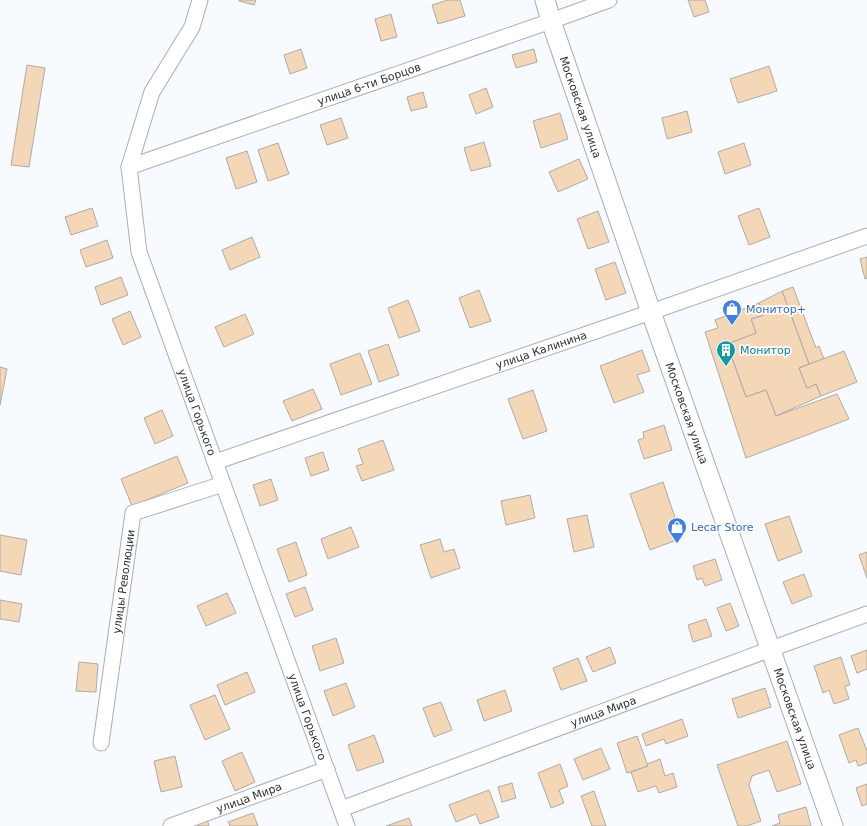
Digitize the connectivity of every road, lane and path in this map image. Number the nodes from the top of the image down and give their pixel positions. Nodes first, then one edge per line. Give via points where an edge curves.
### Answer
1 (200, 0) edge
2 (545, 0) edge
3 (609, 0) edge
4 (551, 21) junction
5 (129, 167) junction
6 (867, 236) edge
7 (651, 312) junction
8 (215, 462) junction
9 (223, 484) junction
10 (867, 614) edge
11 (771, 649) junction
12 (101, 743) dead end
13 (326, 769) junction
14 (341, 809) junction
15 (171, 826) edge
16 (347, 826) edge
17 (834, 826) edge

1 - 5 street, улица Горького via 192,26 152,92
2 - 4 street, Московская улица
3 - 4 street, улица 6-ти Борцов
4 - 5 street, улица 6-ти Борцов
4 - 7 street, Московская улица
5 - 8 street, улица Горького via 139,252
6 - 7 street, улица Калинина
7 - 8 street, улица Калинина
7 - 11 street, Московская улица
8 - 9 street, улица Горького
9 - 12 street, улицы Революции via 133,513
9 - 13 street, улица Горького
10 - 11 street, улица Мира
11 - 14 street, улица Мира
11 - 17 street, Московская улица
13 - 14 street, улица Горького
13 - 15 street, улица Мира
14 - 16 street, улица Горького

